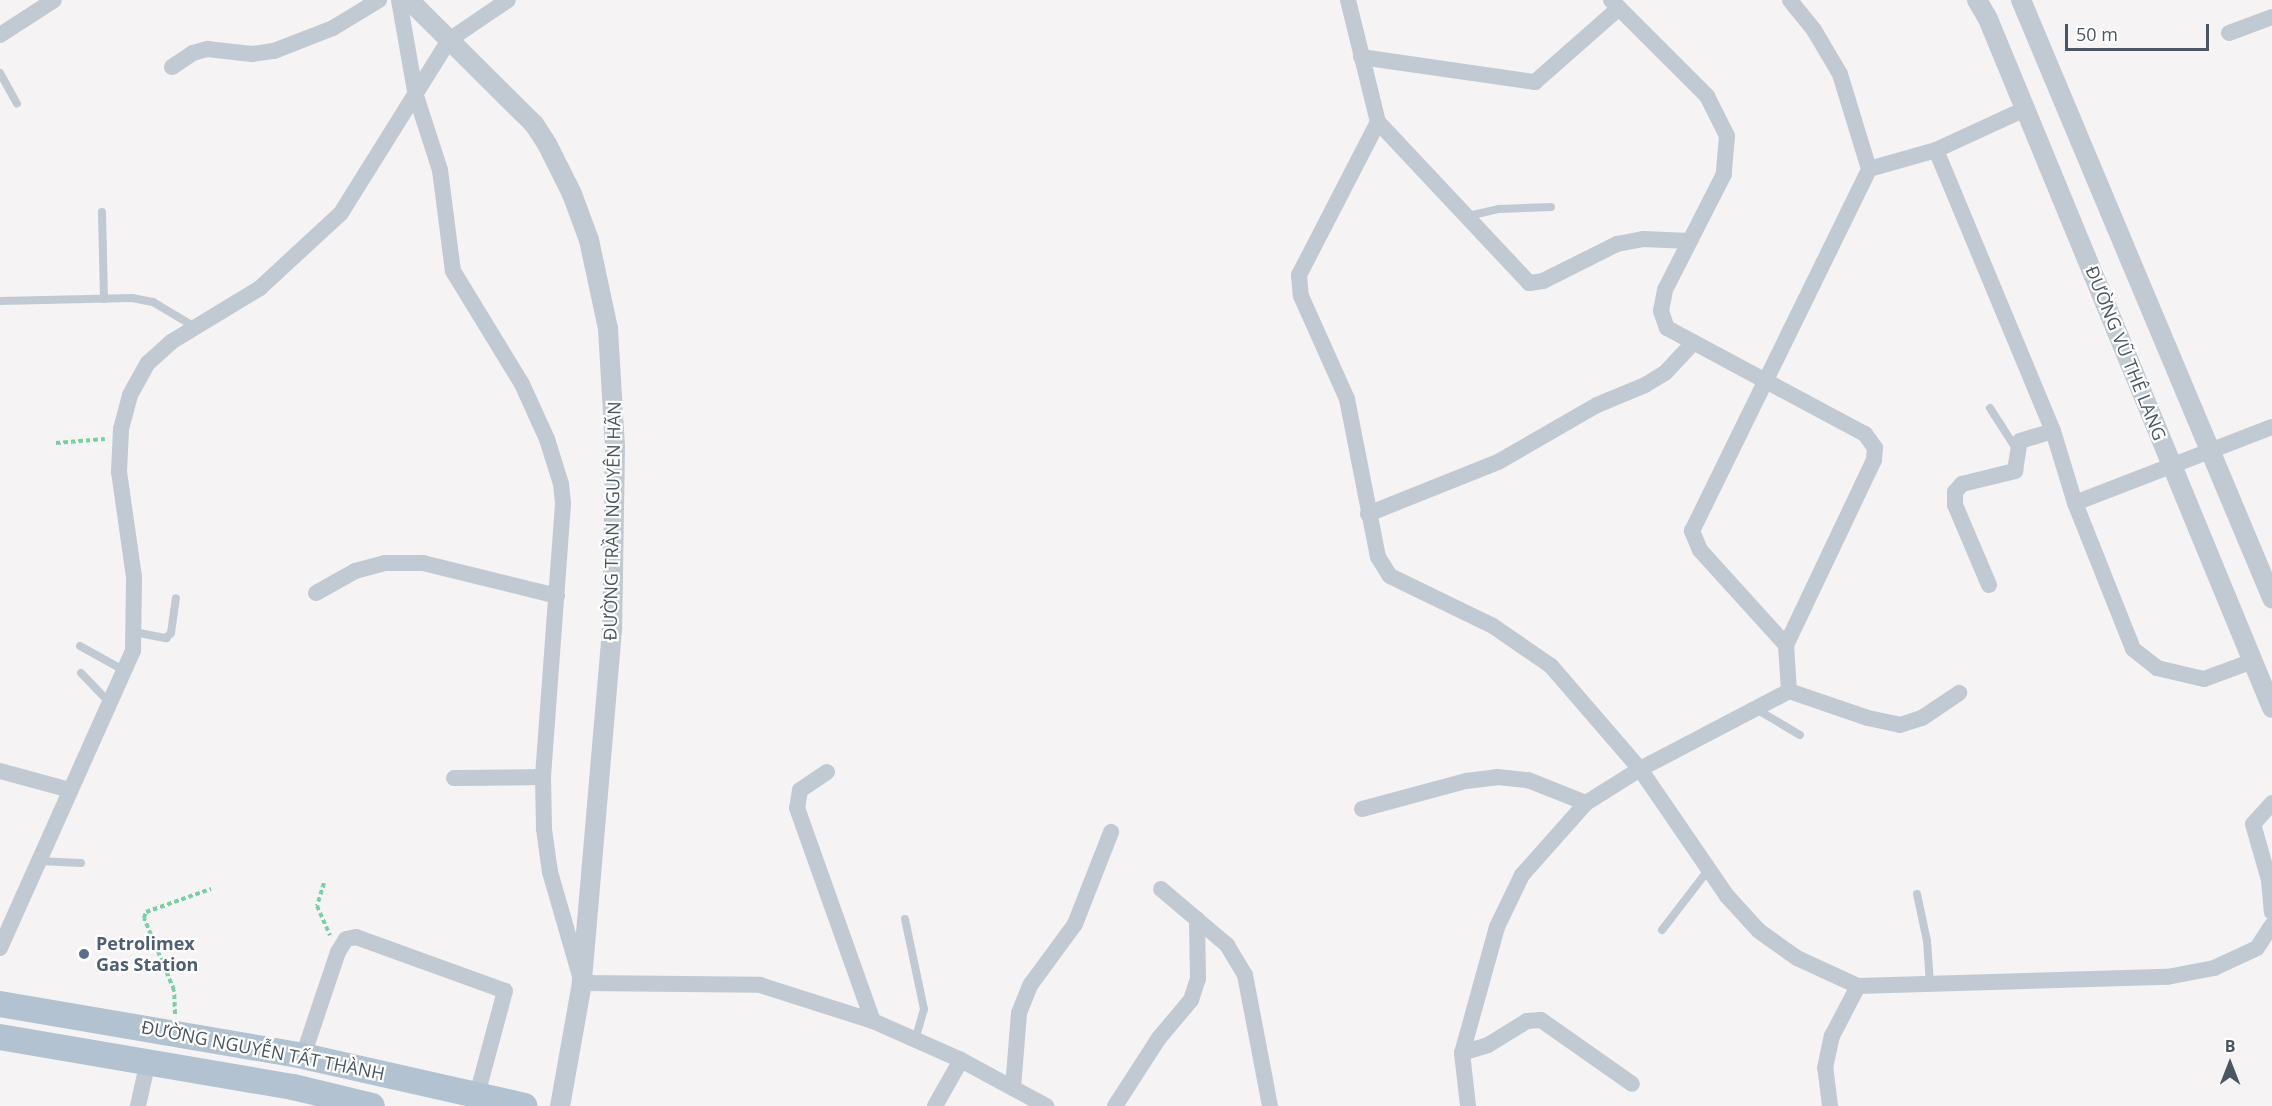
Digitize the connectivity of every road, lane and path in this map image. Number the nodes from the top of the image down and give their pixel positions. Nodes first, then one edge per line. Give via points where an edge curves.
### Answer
1 (54, 0) edge
2 (379, 0) edge
3 (399, 0) edge
4 (409, 0) edge
5 (508, 0) edge
6 (1348, 0) edge
7 (1790, 0) edge
8 (1977, 0) edge
9 (2022, 0) edge
10 (1615, 4) edge
11 (2272, 17) edge
12 (2229, 33) dead end
13 (0, 35) edge
14 (449, 40) junction
15 (1361, 57) junction
16 (172, 67) dead end
17 (0, 73) edge
18 (416, 96) junction
19 (17, 104) dead end
20 (2025, 109) junction
21 (1378, 122) junction
22 (1935, 150) junction
23 (1869, 169) junction
24 (1551, 207) dead end
25 (102, 212) dead end
26 (1467, 216) junction
27 (1690, 241) junction
28 (104, 298) junction
29 (0, 301) edge
30 (196, 327) junction
31 (1693, 343) junction
32 (1767, 379) junction
33 (1990, 408) dead end
34 (2272, 427) edge
35 (2053, 431) junction
36 (121, 438) junction
37 (56, 443) dead end
38 (2210, 450) junction
39 (2017, 451) junction
40 (2172, 465) junction
41 (2075, 503) junction
42 (1368, 514) junction
43 (1989, 585) dead end
44 (316, 593) dead end
45 (557, 596) junction
46 (176, 598) dead end
47 (2272, 598) edge
48 (134, 632) junction
49 (1786, 645) junction
50 (80, 646) dead end
51 (2253, 661) junction
52 (125, 671) junction
53 (81, 673) dead end
54 (1790, 691) junction
55 (1959, 693) dead end
56 (110, 703) junction
57 (2272, 708) edge
58 (1756, 709) junction
59 (1800, 735) dead end
60 (1640, 769) junction
61 (0, 771) edge
62 (826, 772) dead end
63 (543, 777) junction
64 (454, 778) dead end
65 (70, 790) junction
66 (1586, 803) junction
67 (2272, 803) edge
68 (1362, 809) dead end
69 (1111, 832) dead end
70 (38, 861) junction
71 (81, 863) dead end
72 (1709, 869) junction
73 (324, 883) dead end
74 (211, 889) dead end
75 (1161, 889) dead end
76 (1917, 894) dead end
77 (2272, 912) edge
78 (905, 919) dead end
79 (1197, 919) junction
80 (2272, 925) edge
81 (1662, 930) dead end
82 (0, 948) edge
83 (338, 952) junction
84 (582, 983) junction
85 (1930, 984) junction
86 (1858, 986) junction
87 (0, 1004) edge
88 (873, 1021) junction
89 (175, 1032) junction
90 (0, 1037) edge
91 (915, 1040) junction
92 (1462, 1053) junction
93 (303, 1056) junction
94 (961, 1060) junction
95 (148, 1061) junction
96 (1632, 1084) dead end
97 (1013, 1088) junction
98 (477, 1095) junction
99 (138, 1106) edge
100 (372, 1106) edge
101 (524, 1106) edge
102 (560, 1106) edge
103 (935, 1106) edge
104 (1046, 1106) edge
105 (1115, 1106) edge
106 (1270, 1106) edge
107 (1468, 1106) edge
108 (1830, 1106) edge

1 - 13 street
2 - 16 street via 333,28 274,51 252,54 207,49
3 - 18 street
4 - 14 street, ĐƯỜNG TRẦN NGUYÊN HÃN
5 - 14 street
6 - 15 street
7 - 23 street via 1814,30 1840,74
8 - 20 street, ĐƯỜNG VŨ THÊ LANG
9 - 38 street
10 - 15 street via 1535,82
10 - 27 street via 1707,96 1727,136 1724,174
11 - 12 street
14 - 18 street
14 - 84 street, ĐƯỜNG TRẦN NGUYÊN HÃN via 534,124 558,164 589,240 608,329 615,447 612,630
15 - 21 street
17 - 19 lane
18 - 30 street via 340,213 260,288
18 - 45 street via 440,170 453,271 522,384 555,461 563,504
20 - 22 street
20 - 40 street, ĐƯỜNG VŨ THÊ LANG
21 - 26 street
21 - 42 street via 1299,275 1301,296 1347,399
22 - 23 street
22 - 35 street
23 - 32 street
24 - 26 lane via 1499,209
25 - 28 lane
26 - 27 street via 1529,283 1543,281 1617,244
27 - 31 street via 1665,290 1661,311 1667,328
28 - 29 lane
28 - 30 lane via 153,302
30 - 36 street via 148,363 130,395
31 - 32 street
31 - 42 street via 1665,373 1645,385 1597,405 1498,462
32 - 49 street via 1692,531 1700,550
32 - 49 street via 1865,434 1875,448 1874,460
33 - 39 lane
34 - 38 street
35 - 39 street via 2020,441
35 - 41 street
36 - 37 path
36 - 48 street via 119,472 134,577
38 - 40 street
38 - 47 street
39 - 43 street via 2015,471 1962,484 1955,492 1955,506
40 - 41 street
40 - 51 street, ĐƯỜNG VŨ THÊ LANG
41 - 51 street via 2133,649 2157,668 2204,679
42 - 60 street via 1378,557 1390,576 1493,626 1551,666
44 - 45 street via 355,571 386,563 423,563
45 - 63 street
46 - 48 lane via 171,633 166,638
48 - 52 street via 133,651
49 - 54 street
50 - 52 lane
51 - 57 street, ĐƯỜNG VŨ THÊ LANG
52 - 56 street
53 - 56 lane
54 - 55 street via 1868,718 1900,724 1922,718
54 - 58 street
56 - 65 street
58 - 59 lane
58 - 60 street
60 - 66 street
60 - 72 street
61 - 65 street
62 - 88 street via 800,790 797,808
63 - 64 street
63 - 84 street via 550,872
65 - 70 street
66 - 68 street via 1528,780 1497,777 1466,781
66 - 92 street via 1522,875 1497,927
67 - 77 street via 2253,824 2269,880
69 - 97 street via 1075,924 1031,984 1019,1013
70 - 71 lane
70 - 82 street
72 - 81 lane
72 - 86 street via 1759,931 1797,958
73 - 83 path via 318,913
74 - 89 path via 146,912 144,918 174,990
75 - 79 street
76 - 85 lane via 1928,941
78 - 91 lane via 924,1009
79 - 105 street via 1198,979 1191,1000 1159,1038
79 - 106 street via 1227,945 1245,975
80 - 85 street via 2257,948 2214,968 2167,978
83 - 93 street
83 - 98 street via 346,939 356,937 505,991
84 - 88 street via 728,982 760,986
84 - 102 street, ĐƯỜNG TRẦN NGUYÊN HÃN
85 - 86 street
86 - 108 street via 1832,1036 1825,1068
87 - 89 main road, ĐƯỜNG NGUYỄN TẤT THÀNH
88 - 91 street
89 - 93 main road, ĐƯỜNG NGUYỄN TẤT THÀNH
90 - 95 main road, ĐƯỜNG NGUYỄN TẤT THÀNH
91 - 94 street
92 - 96 street via 1488,1045 1527,1021 1541,1020
92 - 107 street
93 - 98 main road, ĐƯỜNG NGUYỄN TẤT THÀNH
94 - 97 street
94 - 103 street
95 - 99 street
95 - 100 main road, ĐƯỜNG NGUYỄN TẤT THÀNH via 293,1087
97 - 104 street
98 - 101 main road, ĐƯỜNG NGUYỄN TẤT THÀNH

